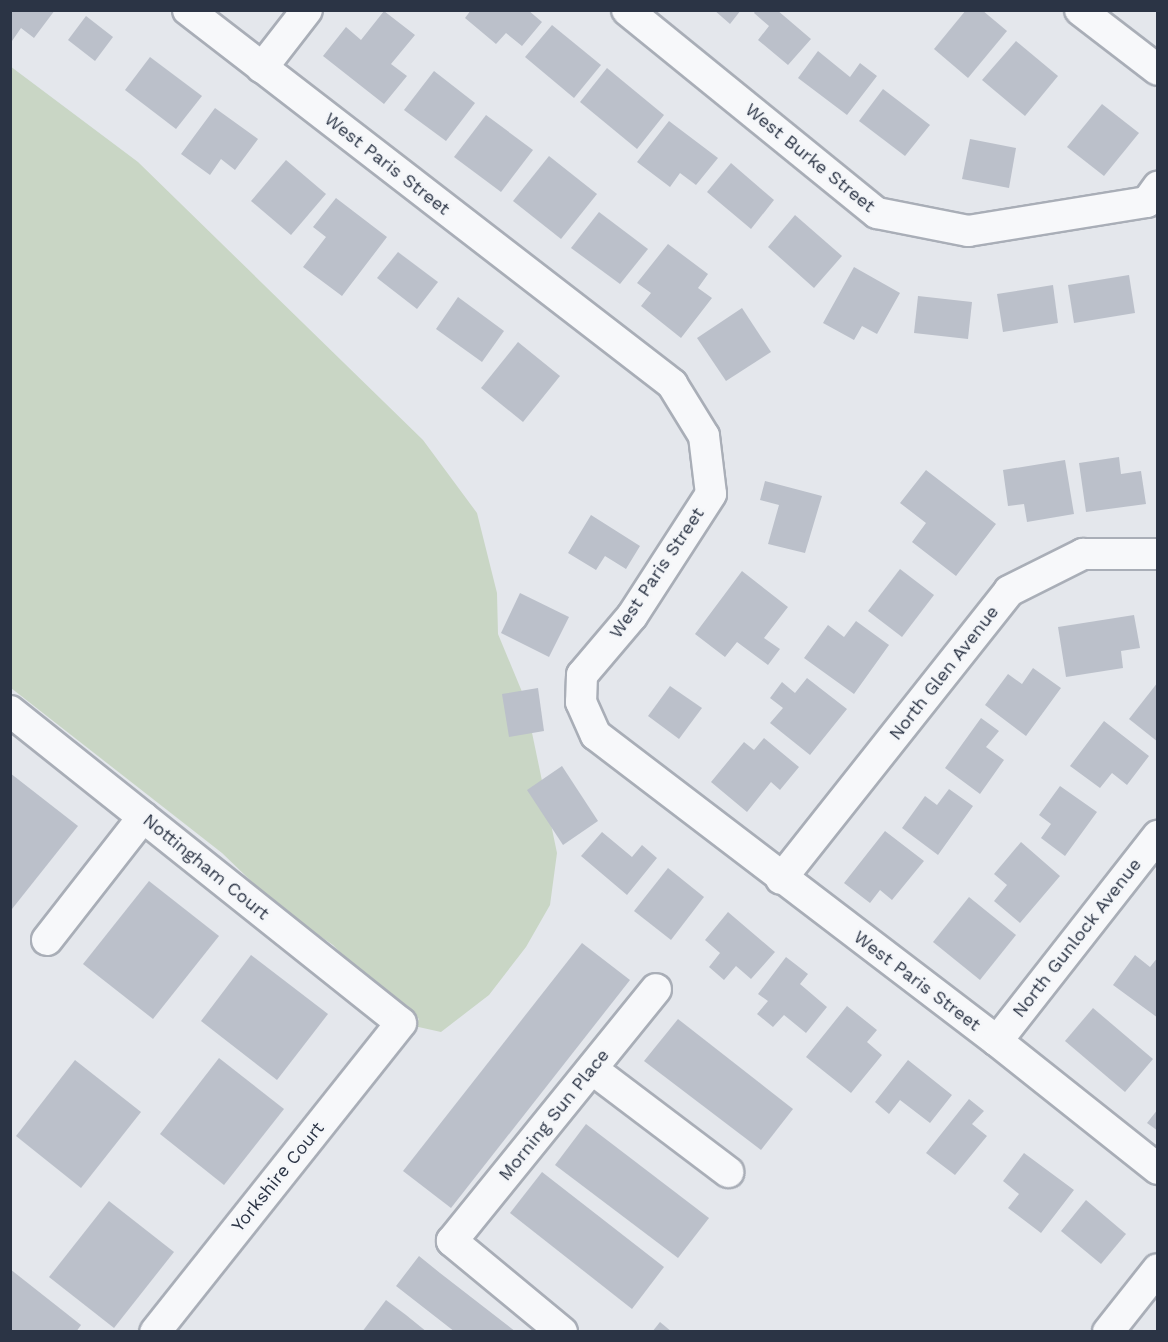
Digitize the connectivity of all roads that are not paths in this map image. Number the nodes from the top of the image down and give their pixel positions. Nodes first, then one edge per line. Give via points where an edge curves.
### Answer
1 (188, 10) edge
2 (307, 10) edge
3 (627, 10) edge
4 (1080, 10) edge
5 (262, 68) junction
6 (1158, 70) edge
7 (1158, 187) edge
8 (1158, 554) edge
9 (10, 711) edge
10 (143, 817) junction
11 (1158, 836) edge
12 (781, 879) junction
13 (47, 940) dead end
14 (656, 989) dead end
15 (401, 1023) joint
16 (997, 1041) junction
17 (592, 1069) junction
18 (1158, 1169) edge
19 (728, 1172) dead end
20 (1158, 1269) edge
21 (155, 1332) edge
22 (562, 1332) edge
23 (1108, 1332) edge

1 - 5 street, West Paris Street
2 - 5 street
3 - 7 street, West Burke Street via 877,213 968,231 1147,202
4 - 6 street
5 - 12 street, West Paris Street via 672,384 704,436 711,494 632,616 582,675 581,702 596,735
8 - 12 street, North Glen Avenue via 1083,554 1009,591
9 - 10 street, Nottingham Court
10 - 13 street
10 - 15 street, Nottingham Court
11 - 16 street, North Gunlock Avenue
12 - 16 street, West Paris Street
14 - 17 street, Morning Sun Place
15 - 21 street, Yorkshire Court
16 - 18 street, West Paris Street
17 - 19 street
17 - 22 street, Morning Sun Place via 452,1241
20 - 23 street

